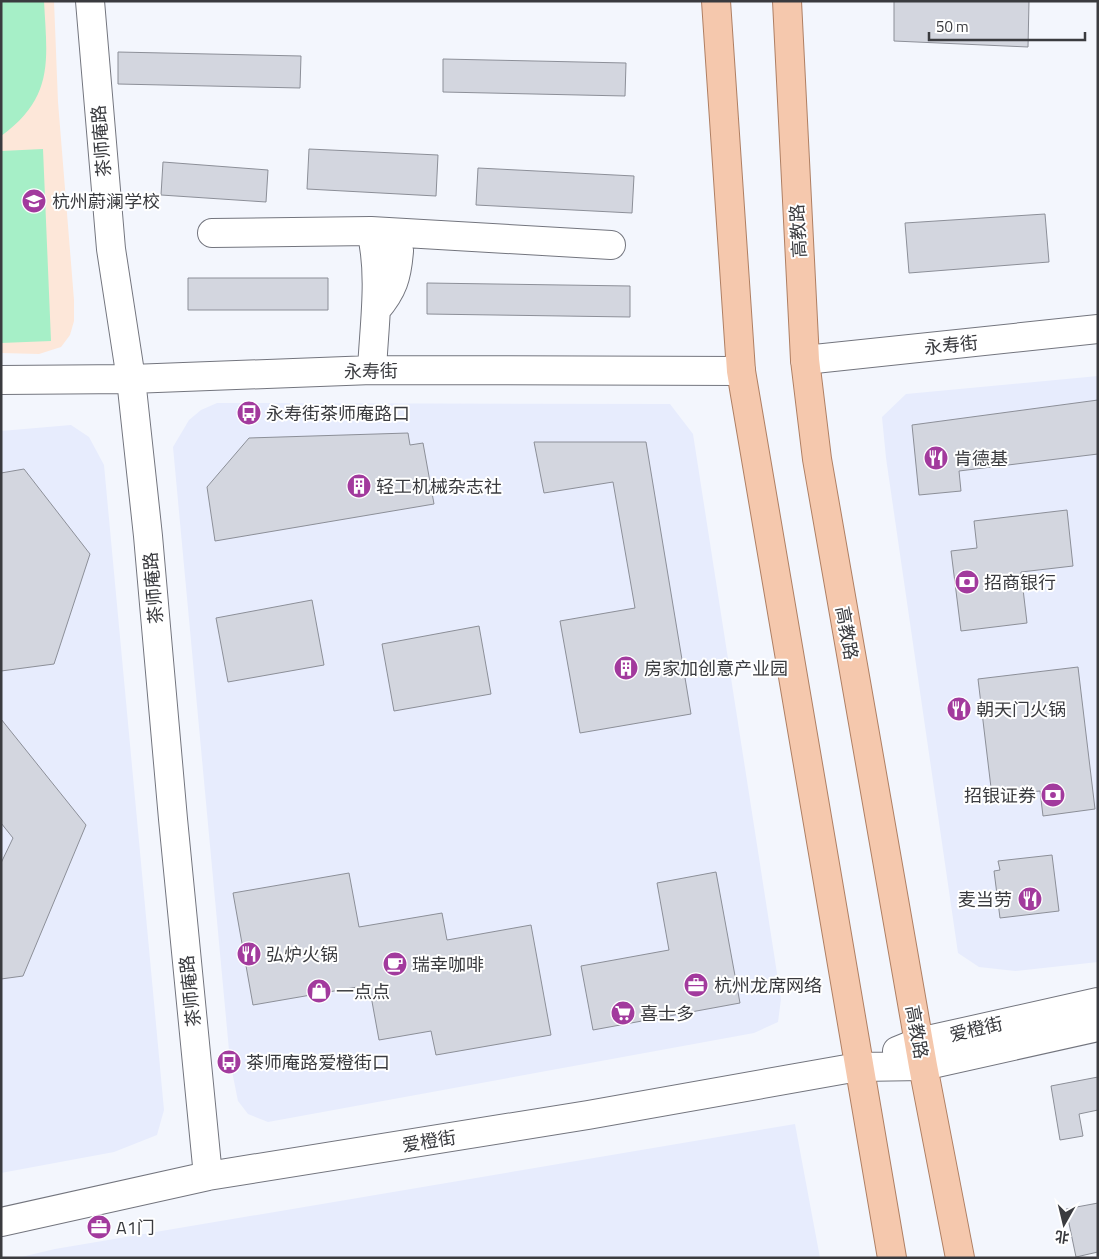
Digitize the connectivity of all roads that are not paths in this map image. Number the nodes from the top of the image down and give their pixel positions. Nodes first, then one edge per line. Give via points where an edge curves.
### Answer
1 (90, 1) edge
2 (716, 1) edge
3 (786, 1) edge
4 (371, 231) junction
5 (212, 233) dead end
6 (610, 245) dead end
7 (399, 251) dead end
8 (375, 311) junction
9 (1098, 330) edge
10 (805, 360) junction
11 (372, 370) junction
12 (741, 372) junction
13 (131, 379) junction
14 (1, 380) edge
15 (1098, 1002) edge
16 (1098, 1027) edge
17 (921, 1054) junction
18 (858, 1068) junction
19 (208, 1176) junction
20 (1, 1222) edge
21 (892, 1258) edge
22 (960, 1258) edge

1 - 13 street, 茶师庵路 via 111,249
2 - 12 main road
3 - 10 main road, 高教路
4 - 5 street
4 - 6 street
4 - 8 street
7 - 8 street via 389,295
8 - 11 street
9 - 10 street, 永寿街
10 - 17 main road, 高教路 via 817,459
11 - 12 street, 永寿街
11 - 13 street, 永寿街
12 - 18 main road
13 - 14 street, 永寿街
13 - 19 street, 茶师庵路
15 - 17 street, 爱橙街
16 - 17 street, 爱橙街
17 - 18 street, 爱橙街
17 - 22 main road, 高教路
18 - 19 street, 爱橙街
18 - 21 main road
19 - 20 street, 爱橙街

